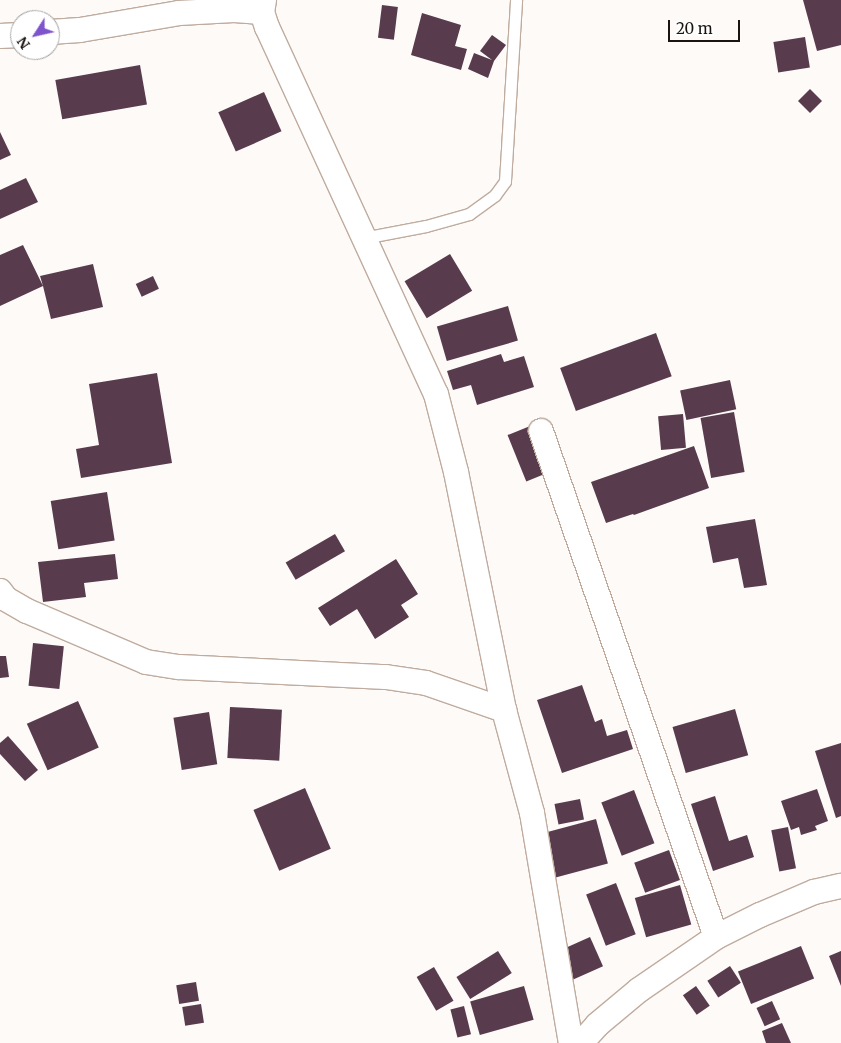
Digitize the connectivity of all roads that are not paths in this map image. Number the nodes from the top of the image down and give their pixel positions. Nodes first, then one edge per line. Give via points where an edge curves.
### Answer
1 (516, 0) edge
2 (263, 6) edge
3 (60, 31) edge
4 (363, 238) junction
5 (541, 431) dead end
6 (0, 591) edge
7 (504, 710) junction
8 (841, 886) edge
9 (716, 937) junction
10 (571, 1043) edge
11 (581, 1043) edge

1 - 4 lane via 505,181 495,195 470,214
2 - 3 street via 179,13
2 - 4 street via 275,46
4 - 7 street via 436,394 456,472
5 - 9 street
6 - 7 street via 6,599 27,611 146,662 179,667 386,677 426,683
7 - 10 street via 532,813
8 - 9 street via 814,892
9 - 11 street via 639,990

